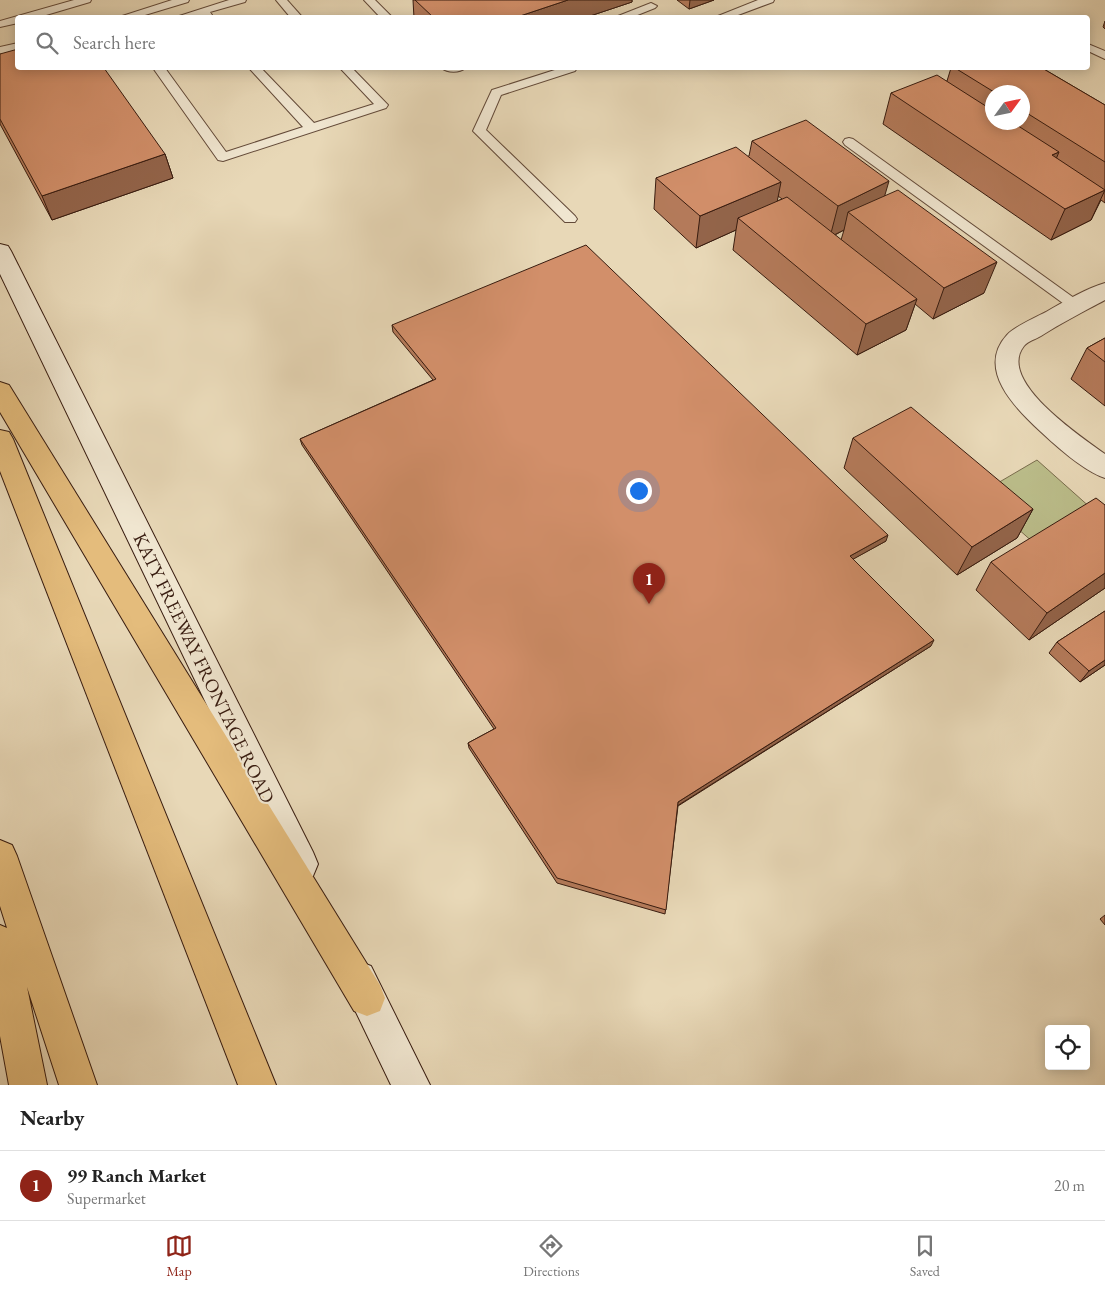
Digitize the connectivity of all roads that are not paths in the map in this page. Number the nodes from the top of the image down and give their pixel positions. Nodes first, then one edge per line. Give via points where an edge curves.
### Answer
1 (86, 0) edge
2 (184, 0) edge
3 (241, 0) edge
4 (281, 0) edge
5 (369, 0) edge
6 (769, 0) edge
7 (651, 6) dead end
8 (206, 14) edge
9 (33, 15) edge
10 (132, 15) edge
11 (295, 15) edge
12 (385, 15) edge
13 (626, 15) edge
14 (726, 15) edge
15 (15, 20) edge
16 (0, 24) edge
17 (15, 47) edge
18 (1090, 48) edge
19 (0, 51) edge
20 (1105, 56) edge
21 (160, 70) edge
22 (257, 70) edge
23 (348, 70) edge
24 (565, 70) edge
25 (312, 129) junction
26 (849, 142) dead end
27 (570, 219) dead end
28 (0, 251) edge
29 (1105, 291) edge
30 (1076, 306) junction
31 (0, 391) edge
32 (0, 440) edge
33 (1105, 468) edge
34 (0, 856) edge
35 (0, 943) edge
36 (368, 998) junction
37 (28, 1085) edge
38 (78, 1085) edge
39 (257, 1085) edge
40 (411, 1085) edge

1 - 9 lane
2 - 10 lane
3 - 8 lane
4 - 11 lane
5 - 12 lane
6 - 14 lane
7 - 13 lane
15 - 16 lane
17 - 19 lane
18 - 20 lane
21 - 25 lane via 223,156
22 - 25 lane
23 - 25 lane via 382,106
24 - 27 lane via 496,93 479,132
26 - 30 lane
28 - 36 main road, KATY FREEWAY FRONTAGE ROAD
29 - 30 main road
30 - 33 main road via 1015,341 1005,361 1006,370 1017,392 1048,424
31 - 36 highway
32 - 39 highway
34 - 38 highway
35 - 37 highway
36 - 40 main road, KATY FREEWAY FRONTAGE ROAD

